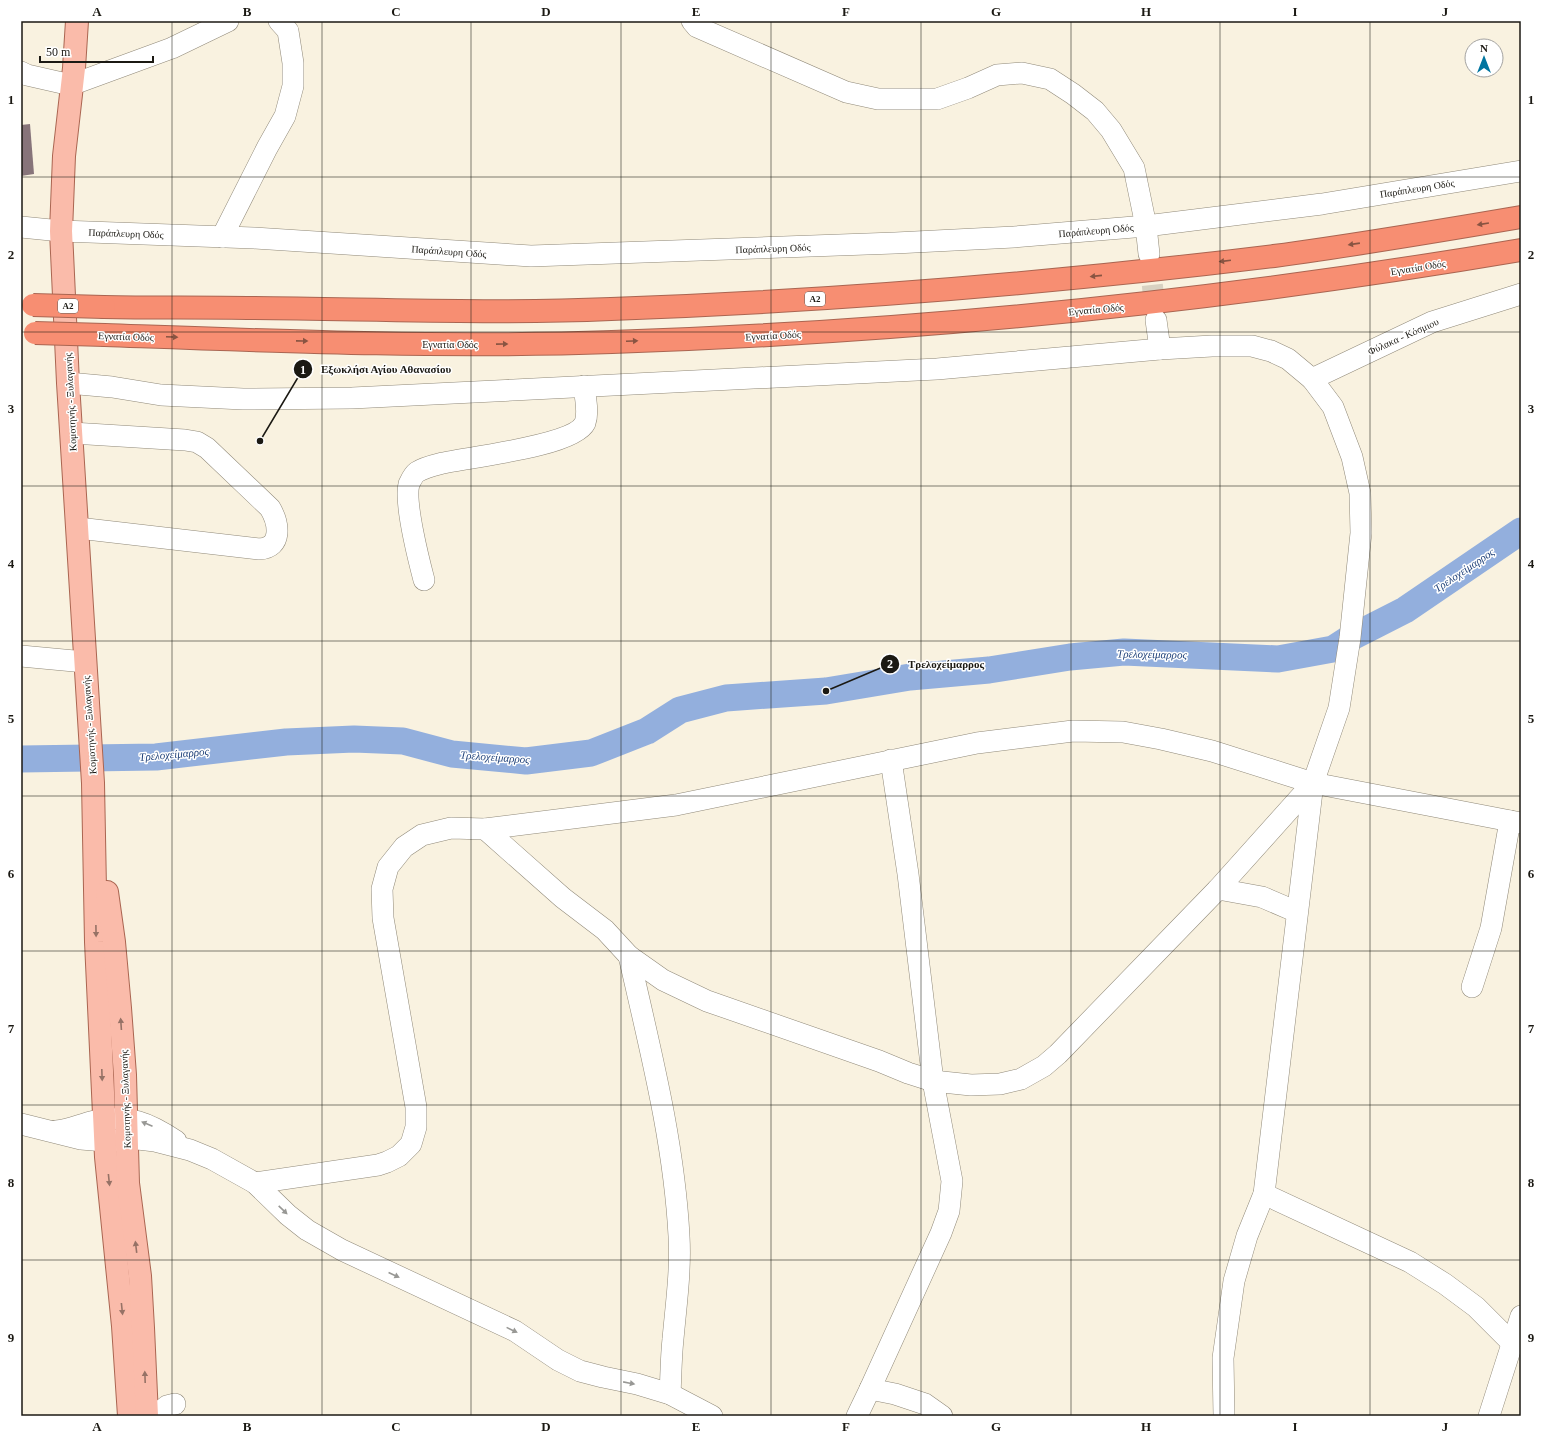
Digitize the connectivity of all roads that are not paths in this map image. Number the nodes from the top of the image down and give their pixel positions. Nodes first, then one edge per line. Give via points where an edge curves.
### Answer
1 (65, 21) edge
2 (77, 21) edge
3 (228, 21) edge
4 (279, 21) edge
5 (692, 21) edge
6 (21, 72) edge
7 (72, 77) junction
8 (1521, 170) edge
9 (1521, 217) edge
10 (1146, 226) junction
11 (21, 227) edge
12 (61, 230) junction
13 (222, 237) junction
14 (1521, 250) edge
15 (1149, 254) tunnel mouth
16 (1521, 294) edge
17 (27, 305) edge
18 (1156, 320) tunnel mouth
19 (28, 332) edge
20 (1160, 349) junction
21 (1312, 379) junction
22 (68, 383) junction
23 (584, 386) junction
24 (72, 433) junction
25 (78, 528) junction
26 (424, 580) dead end
27 (21, 656) edge
28 (85, 662) junction
29 (891, 760) junction
30 (1313, 783) junction
31 (1516, 822) edge
32 (485, 829) junction
33 (1218, 889) junction
34 (1296, 912) junction
35 (629, 956) junction
36 (1472, 987) dead end
37 (933, 1081) junction
38 (21, 1124) edge
39 (115, 1130) junction
40 (255, 1183) junction
41 (1264, 1194) junction
42 (1518, 1329) edge
43 (870, 1389) junction
44 (670, 1394) junction
45 (129, 1416) edge
46 (147, 1416) edge
47 (712, 1416) edge
48 (856, 1416) edge
49 (942, 1416) edge
50 (1224, 1416) edge
51 (1489, 1416) edge

1 - 7 street
2 - 7 main road, Κομοτηνής - Ξυλαγανής
3 - 7 street via 172,48
4 - 13 street via 288,31 293,63 293,86 285,116
5 - 10 street via 697,27 846,92 878,99 937,99 997,75 1022,73 1050,80 1095,111 1111,130 1134,168
6 - 7 street via 27,76
7 - 12 main road, Κομοτηνής - Ξυλαγανής via 64,156
8 - 10 street, Παράπλευρη Οδός via 1322,204
9 -> 17 highway, Α2, bridge via 1411,236 1134,272 956,289 781,301 609,310 444,312
10 - 13 street, Παράπλευρη Οδός via 903,243 531,256
10 - 15 street
11 - 12 street, Παράπλευρη Οδός
12 - 13 street, Παράπλευρη Οδός
12 - 22 main road, Κομοτηνής - Ξυλαγανής
19 -> 14 highway, Εγνατία Οδός, bridge via 443,344 610,342 784,335 962,322 1146,304 1416,268
16 - 21 street, Φύλακα - Κόσμιου via 1432,322
18 - 20 street
20 - 21 street via 1252,346 1271,351 1288,360
20 - 23 street via 937,369
21 - 30 street via 1333,408 1352,457 1360,493 1361,533 1350,638 1339,708
22 - 23 street via 161,395 243,399 352,398
22 - 24 main road, Κομοτηνής - Ξυλαγανής
23 - 26 street via 585,423 567,437 424,468 416,473 408,486 409,504 416,550
24 - 25 main road, Κομοτηνής - Ξυλαγανής
24 - 25 street via 198,442 270,508 278,529 272,545 259,549
25 - 28 main road, Κομοτηνής - Ξυλαγανής
27 - 28 street
28 - 39 main road, Κομοτηνής - Ξυλαγανής via 93,784 96,942
29 - 30 street via 985,742 1073,731 1123,732 1212,751
29 - 32 street via 676,805
29 - 37 street via 908,874
30 - 31 street
30 - 33 street
30 - 34 street
31 - 36 street via 1506,852 1491,928
32 - 35 street via 562,898 605,930
32 - 40 street via 451,828 422,835 404,847 388,867 382,889 383,918 416,1107 416,1127 411,1144 399,1156 378,1165
33 - 34 street via 1262,897
33 - 37 street via 1044,1066 1021,1079 1000,1084 971,1085
34 - 41 street
35 - 37 street via 663,980 707,1001
35 - 44 street via 656,1074 673,1167 679,1237 678,1300
37 - 43 street via 952,1181 949,1210
38 - 39 street via 51,1131 94,1121
39 - 40 street via 190,1150
39 -> 45 main road, Κομοτηνής - Ξυλαγανής
46 -> 39 main road, Κομοτηνής - Ξυλαγανής via 140,1276 128,1183
40 -> 44 street via 307,1230 342,1250 515,1331 558,1360 580,1371
41 - 42 street via 1410,1262 1476,1307
41 - 50 street via 1246,1236 1234,1281 1224,1358
42 - 51 street
43 - 48 street
43 - 49 street via 925,1404
44 - 47 street

